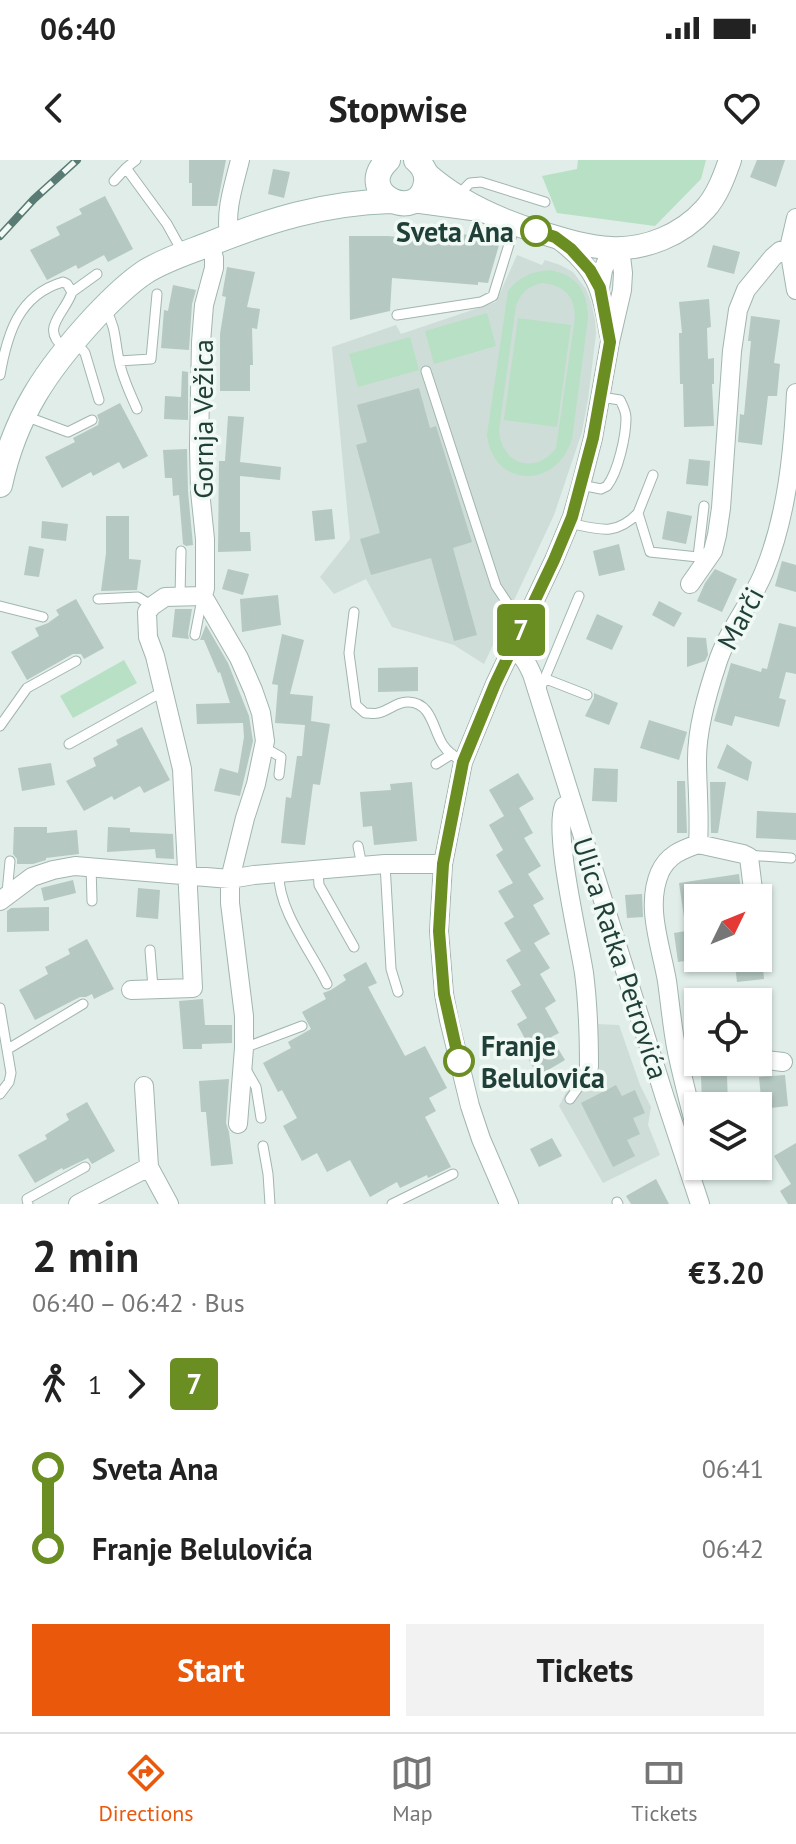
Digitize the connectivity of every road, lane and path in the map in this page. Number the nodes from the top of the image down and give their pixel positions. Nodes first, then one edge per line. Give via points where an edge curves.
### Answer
1 (136, 160) edge
2 (240, 160) edge
3 (730, 160) edge
4 (384, 165) edge
5 (421, 166) edge
6 (126, 168) junction
7 (114, 181) dead end
8 (458, 195) junction
9 (402, 201) junction
10 (545, 202) dead end
11 (322, 207) junction
12 (484, 210) junction
13 (796, 218) edge
14 (515, 225) junction
15 (555, 237) junction
16 (220, 239) junction
17 (654, 242) junction
18 (615, 248) junction
19 (789, 248) junction
20 (184, 254) junction
21 (97, 274) dead end
22 (600, 288) junction
23 (622, 290) junction
24 (796, 290) edge
25 (72, 292) junction
26 (157, 294) dead end
27 (104, 308) junction
28 (397, 315) dead end
29 (610, 342) junction
30 (71, 344) junction
31 (119, 361) junction
32 (426, 371) dead end
33 (0, 375) edge
34 (796, 393) edge
35 (601, 397) junction
36 (99, 400) dead end
37 (137, 409) dead end
38 (23, 415) junction
39 (92, 420) dead end
40 (653, 475) dead end
41 (0, 485) edge
42 (581, 485) junction
43 (704, 506) dead end
44 (638, 513) junction
45 (569, 523) junction
46 (181, 551) dead end
47 (690, 584) dead end
48 (203, 596) junction
49 (579, 596) dead end
50 (180, 597) junction
51 (98, 599) dead end
52 (0, 606) edge
53 (152, 606) junction
54 (354, 612) dead end
55 (528, 615) junction
56 (43, 617) dead end
57 (195, 635) dead end
58 (512, 649) junction
59 (76, 661) dead end
60 (542, 687) junction
61 (164, 691) junction
62 (587, 695) dead end
63 (0, 726) edge
64 (69, 744) dead end
65 (265, 748) junction
66 (457, 758) junction
67 (436, 764) dead end
68 (279, 775) dead end
69 (572, 803) junction
70 (698, 844) junction
71 (358, 846) dead end
72 (745, 855) junction
73 (791, 858) dead end
74 (10, 861) dead end
75 (385, 864) junction
76 (443, 864) junction
77 (91, 866) junction
78 (362, 866) junction
79 (318, 871) junction
80 (279, 874) junction
81 (187, 875) junction
82 (230, 879) junction
83 (753, 884) edge
84 (3, 899) edge
85 (92, 901) dead end
86 (354, 947) dead end
87 (150, 950) dead end
88 (327, 984) dead end
89 (153, 988) junction
90 (131, 990) dead end
91 (398, 992) dead end
92 (83, 1004) dead end
93 (0, 1008) edge
94 (302, 1026) dead end
95 (8, 1049) junction
96 (243, 1055) junction
97 (678, 1056) junction
98 (684, 1056) edge
99 (772, 1061) edge
100 (783, 1062) dead end
101 (589, 1067) joint
102 (144, 1086) dead end
103 (687, 1092) edge
104 (0, 1094) edge
105 (570, 1099) dead end
106 (261, 1118) dead end
107 (238, 1124) dead end
108 (684, 1130) edge
109 (263, 1146) dead end
110 (85, 1167) dead end
111 (149, 1167) junction
112 (453, 1174) dead end
113 (699, 1180) edge
114 (28, 1204) edge
115 (78, 1204) edge
116 (169, 1204) edge
117 (270, 1204) edge
118 (392, 1204) edge
119 (509, 1204) edge
120 (700, 1204) edge

1 - 6 lane
2 - 16 street, Gornja Vežica
3 - 17 street via 705,210 684,228
4 - 9 main road via 380,190 384,197
4 - 11 main road via 355,193
5 - 8 street
5 - 9 main road via 427,178 423,192
6 - 7 lane
6 - 20 lane
8 - 10 lane via 470,183 481,182
8 - 12 street
9 - 11 main road
9 - 12 street
11 - 16 main road
12 - 14 street
13 - 19 street
14 - 15 street
14 - 28 lane via 493,296
15 - 18 street
15 - 22 street via 590,270
16 - 20 main road
16 - 48 street, Gornja Vežica via 201,342
17 - 18 street
17 - 23 street
18 - 22 street
18 - 23 street via 621,256
19 - 24 street
19 - 47 street, Marči via 773,257 746,290 738,310 717,535 713,551
20 - 27 main road via 145,272
21 - 25 lane
22 - 29 street
23 - 29 street
25 - 30 lane via 53,332 57,342
25 - 33 lane via 63,282 25,305 15,320
26 - 31 lane via 151,359
27 - 30 main road
27 - 31 lane via 112,321
29 - 35 street
30 - 36 lane via 85,353
30 - 38 main road
31 - 37 lane
32 - 55 lane via 496,586 508,604
34 - 70 street, Marči via 789,470 774,542 721,653 701,724
35 - 42 street
35 - 42 lane via 620,400 625,409 615,473 601,489
38 - 39 lane via 68,432
38 - 41 main road
40 - 44 lane
42 - 45 street
43 - 44 lane via 698,557 650,552
44 - 45 lane via 630,522 605,531
45 - 55 street
46 - 50 lane
48 - 50 street
48 - 57 lane
48 - 65 street via 253,690
49 - 60 lane
50 - 53 street via 165,597
51 - 53 lane via 138,597
52 - 56 lane
53 - 61 street via 147,612 148,637
54 - 66 lane via 349,653 356,705 365,713 378,713 412,701 427,711 440,741
55 - 58 street
58 - 60 street, Ulica Ratka Petrovića via 526,660
58 - 66 street
59 - 63 lane via 27,688
60 - 62 lane
60 - 69 street, Ulica Ratka Petrovića
61 - 64 lane
61 - 81 street via 182,769
65 - 68 lane via 281,757
65 - 82 street
66 - 67 lane
66 - 76 street
69 - 101 street, Ulica Ratka Petrovića via 564,806 561,820 586,990
69 - 108 street, Ulica Ratka Petrovića
70 - 72 street
70 - 97 street via 666,862 655,893 655,926
71 - 78 lane
72 - 73 lane
72 - 83 street
74 - 84 lane
75 - 76 street
75 - 78 street
75 - 91 lane via 391,969
76 - 119 street via 439,931 449,1020 481,1139
77 - 81 street
77 - 84 street via 40,874
77 - 85 lane
78 - 79 street
79 - 80 street
79 - 86 lane via 319,885
80 - 82 street
80 - 88 lane via 278,886 290,916
81 - 82 street
81 - 89 street via 193,988
82 - 96 street
87 - 89 lane
89 - 90 street
92 - 95 lane
93 - 95 lane
94 - 96 lane
95 - 104 lane via 11,1073
96 - 106 lane
96 - 107 street
97 - 98 street
97 - 103 street
99 - 100 street
101 - 105 lane
102 - 111 street
109 - 117 lane
110 - 114 lane via 27,1199
111 - 115 street
111 - 116 street
112 - 118 lane
113 - 120 street, Ulica Ratka Petrovića

